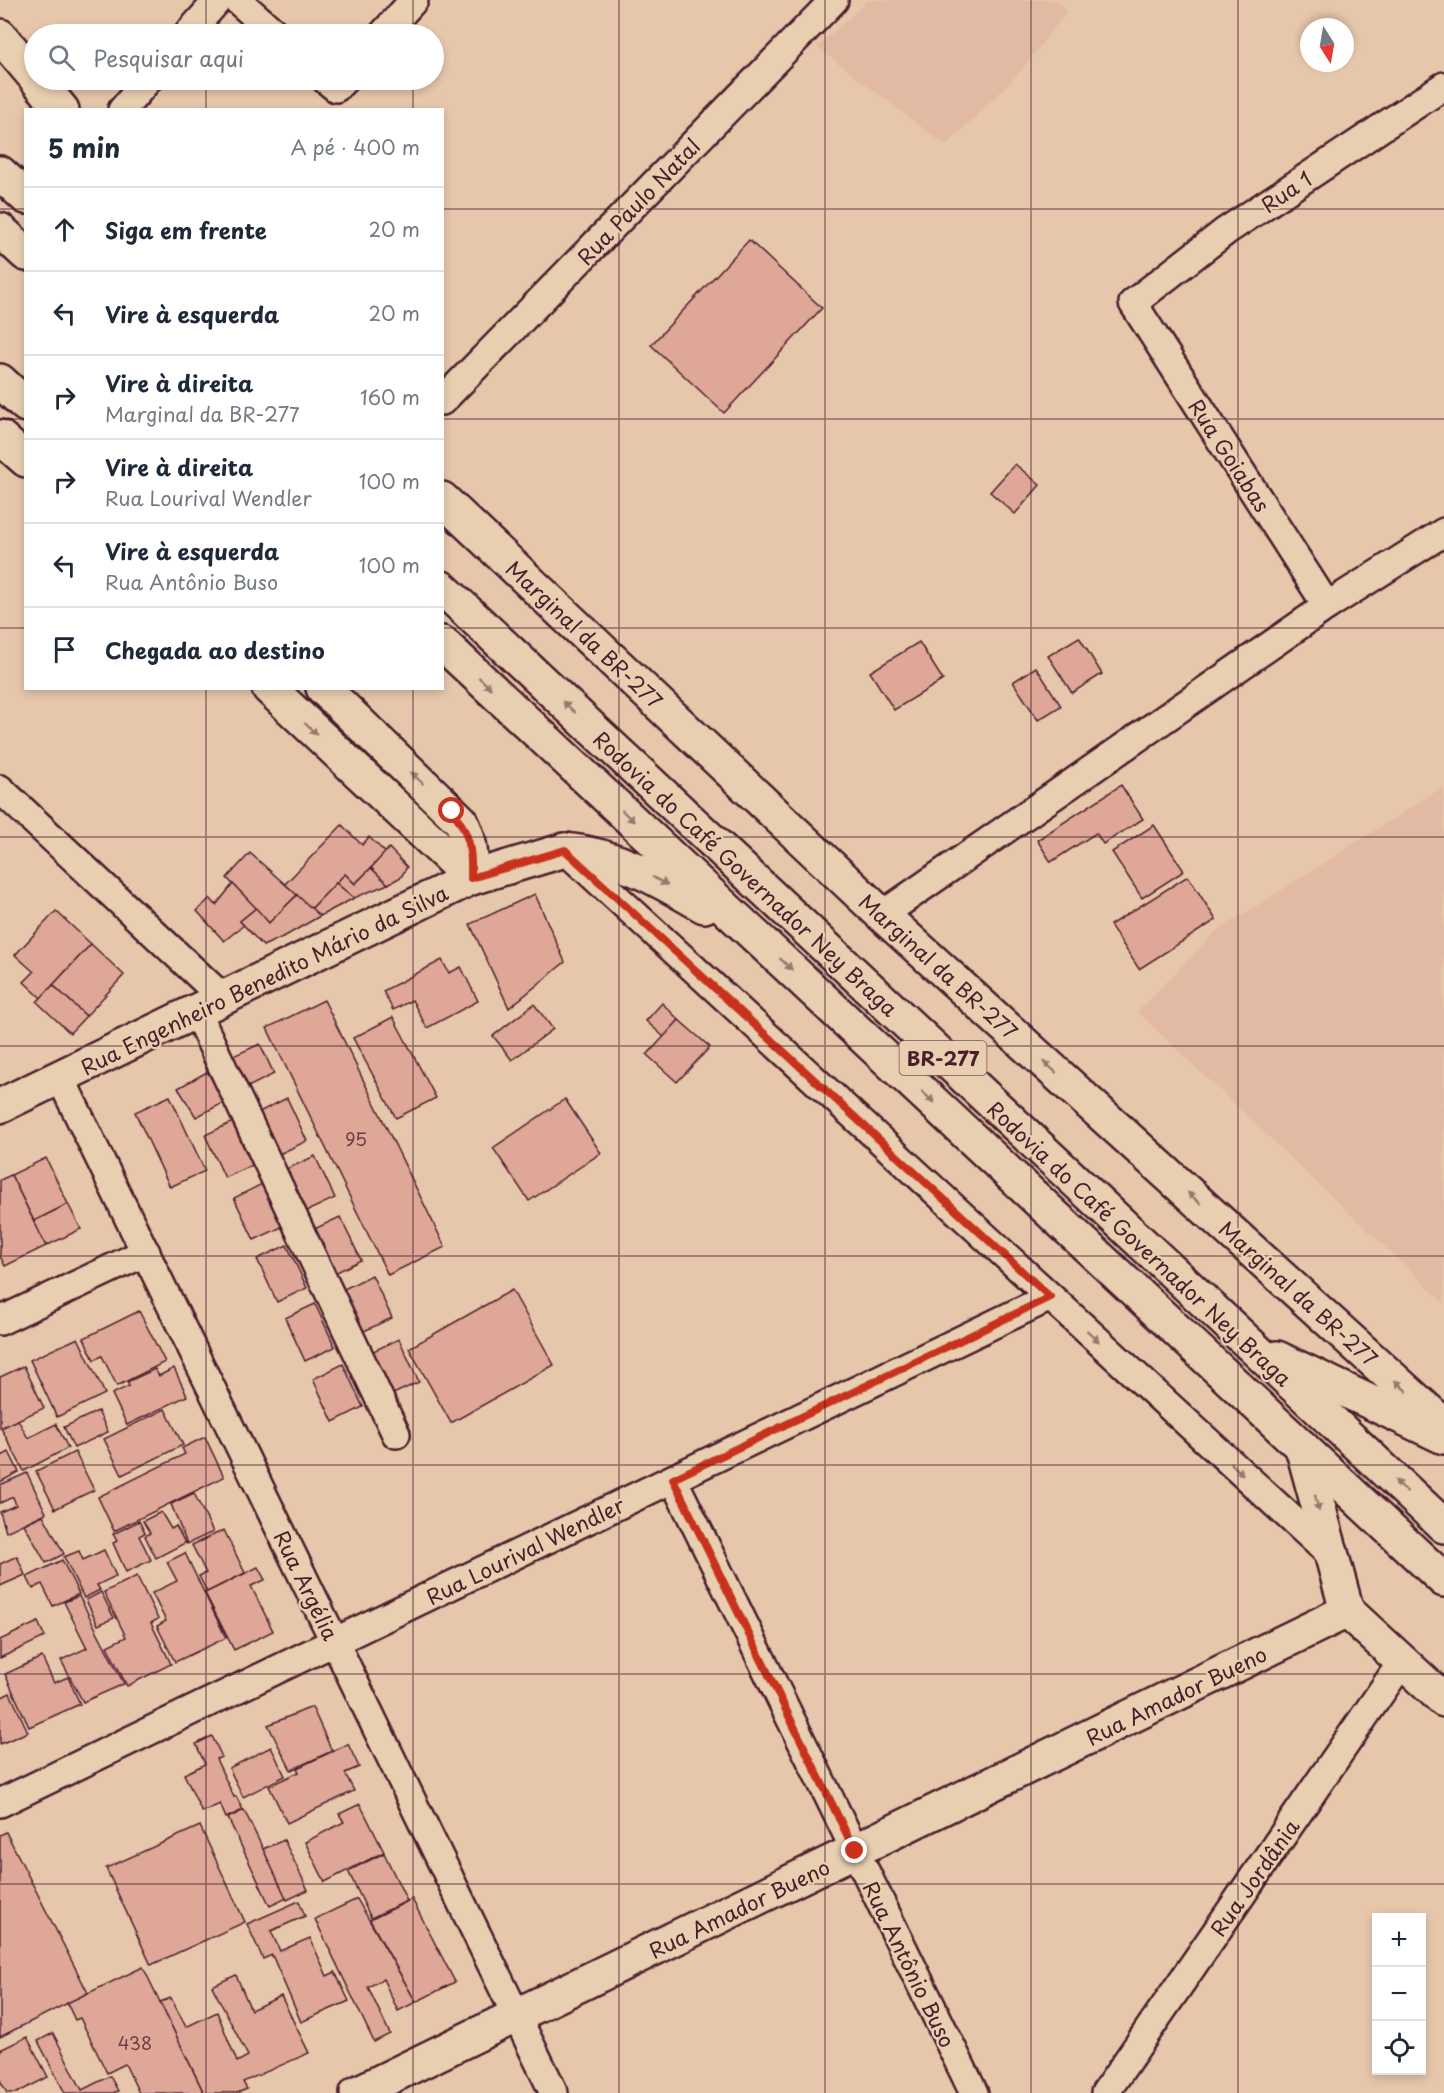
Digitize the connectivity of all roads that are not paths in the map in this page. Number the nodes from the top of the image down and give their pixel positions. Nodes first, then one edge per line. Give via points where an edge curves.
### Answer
1 (218, 0) edge
2 (237, 0) edge
3 (414, 0) edge
4 (834, 0) edge
5 (197, 24) edge
6 (265, 24) edge
7 (392, 24) edge
8 (0, 34) edge
9 (24, 63) edge
10 (1444, 86) edge
11 (46, 90) edge
12 (139, 90) edge
13 (60, 108) edge
14 (124, 108) edge
15 (0, 173) edge
16 (24, 195) edge
17 (0, 230) edge
18 (24, 252) edge
19 (1133, 303) joint
20 (0, 381) edge
21 (444, 399) edge
22 (24, 403) edge
23 (0, 436) edge
24 (24, 458) edge
25 (444, 501) edge
26 (1444, 532) edge
27 (444, 590) edge
28 (1327, 606) junction
29 (444, 645) edge
30 (271, 690) edge
31 (325, 690) edge
32 (0, 789) edge
33 (565, 850) junction
34 (471, 878) junction
35 (882, 915) junction
36 (754, 935) junction
37 (210, 1005) junction
38 (60, 1077) junction
39 (0, 1106) edge
40 (146, 1252) junction
41 (1050, 1297) junction
42 (0, 1321) edge
43 (1247, 1344) junction
44 (1444, 1425) edge
45 (396, 1434) dead end
46 (1444, 1437) edge
47 (1302, 1447) junction
48 (673, 1479) junction
49 (1444, 1526) edge
50 (1332, 1556) junction
51 (1444, 1580) edge
52 (1347, 1611) junction
53 (335, 1642) junction
54 (1402, 1662) junction
55 (1444, 1700) edge
56 (0, 1803) edge
57 (855, 1851) junction
58 (517, 2015) junction
59 (357, 2093) edge
60 (554, 2093) edge
61 (974, 2093) edge
62 (1105, 2093) edge

1 - 5 street
2 - 6 street
3 - 7 street
4 - 21 street, Rua Paulo Natal
8 - 9 main road
10 - 19 street, Rua 1 via 1226,231
11 - 13 main road
12 - 14 street
15 - 16 main road
17 - 18 main road
19 - 28 street, Rua Goiabas
20 - 22 main road
23 - 24 main road
25 - 35 main road, Marginal da BR-277
26 - 28 street
43 -> 27 main road, Rodovia do Café Governador Ney Braga / BR-277
28 - 35 street
29 -> 36 main road, Rodovia do Café Governador Ney Braga / BR-277
30 -> 34 main road
34 -> 31 main road via 469,837 461,822
32 - 37 street
33 - 34 main road, Rua Engenheiro Benedito Mário da Silva
33 -> 36 main road via 593,853 624,863
33 - 41 street
34 - 37 main road, Rua Engenheiro Benedito Mário da Silva
44 -> 35 main road, Marginal da BR-277
36 -> 47 main road, Rodovia do Café Governador Ney Braga / BR-277
37 - 38 main road, Rua Engenheiro Benedito Mário da Silva
37 - 45 street
38 - 39 main road, Rua Engenheiro Benedito Mário da Silva
38 - 40 street, Rua Argélia
40 - 42 street
40 - 53 street, Rua Argélia
41 - 48 street, Rua Lourival Wendler
41 -> 50 street
43 - 46 main road
49 -> 43 main road, Rodovia do Café Governador Ney Braga / BR-277
47 -> 50 main road
47 - 51 main road, Rodovia do Café Governador Ney Braga / BR-277
48 - 53 street, Rua Lourival Wendler
48 - 57 street, Rua Antônio Buso
50 - 52 main road
52 - 54 main road
52 - 57 main road, Rua Amador Bueno
53 - 56 street, Rua Lourival Wendler
53 - 58 street, Rua Argélia
54 - 55 main road
54 - 62 street, Rua Jordânia
57 - 58 main road, Rua Amador Bueno
57 - 61 street, Rua Antônio Buso
58 - 59 main road, Rua Amador Bueno
58 - 60 street, Rua Argélia

